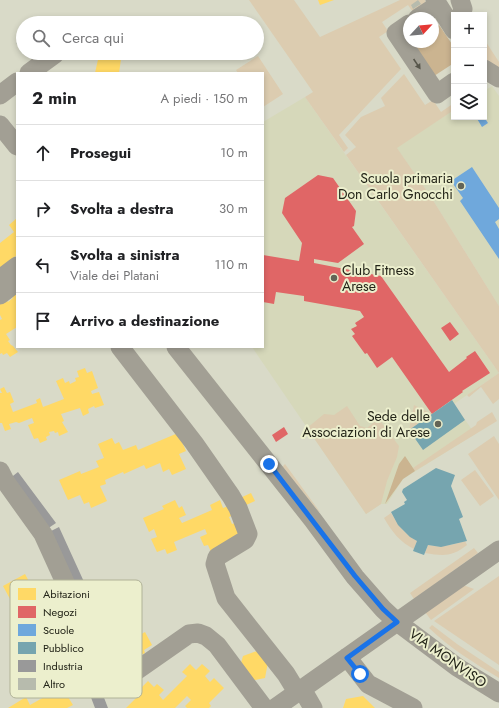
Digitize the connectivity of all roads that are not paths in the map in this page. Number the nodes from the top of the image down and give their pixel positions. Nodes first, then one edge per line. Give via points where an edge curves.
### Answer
1 (460, 0) edge
2 (436, 2) edge
3 (425, 12) edge
4 (461, 12) edge
5 (451, 19) edge
6 (403, 28) edge
7 (403, 43) edge
8 (406, 48) edge
9 (47, 60) edge
10 (487, 71) edge
11 (30, 72) edge
12 (499, 78) edge
13 (16, 83) edge
14 (451, 84) edge
15 (0, 95) edge
16 (0, 125) edge
17 (16, 145) edge
18 (16, 267) edge
19 (0, 279) edge
20 (16, 283) edge
21 (0, 295) edge
22 (121, 348) edge
23 (177, 348) edge
24 (0, 470) edge
25 (499, 550) edge
26 (64, 580) edge
27 (397, 622) junction
28 (347, 658) junction
29 (142, 666) edge
30 (300, 690) junction
31 (499, 693) edge
32 (264, 708) edge
33 (275, 708) edge
34 (313, 708) edge
35 (413, 708) edge

1 - 4 street
2 - 3 street
2 - 5 street
6 -> 7 street via 396,33
8 -> 14 street via 437,94
9 - 11 street
10 - 12 street
13 - 15 street
16 - 17 street
18 - 19 street
20 - 21 street
22 - 30 street via 194,443 238,508 248,534 245,540 217,557 215,564 226,598
23 - 27 street, VIA MONVISO via 355,576
24 - 26 street via 43,534
25 - 27 street
27 - 28 street
27 - 31 street, VIA MONVISO via 458,667
28 - 30 street
28 - 35 street via 368,684
29 - 32 street via 189,634 198,632 217,645
30 - 33 street
30 - 34 street

